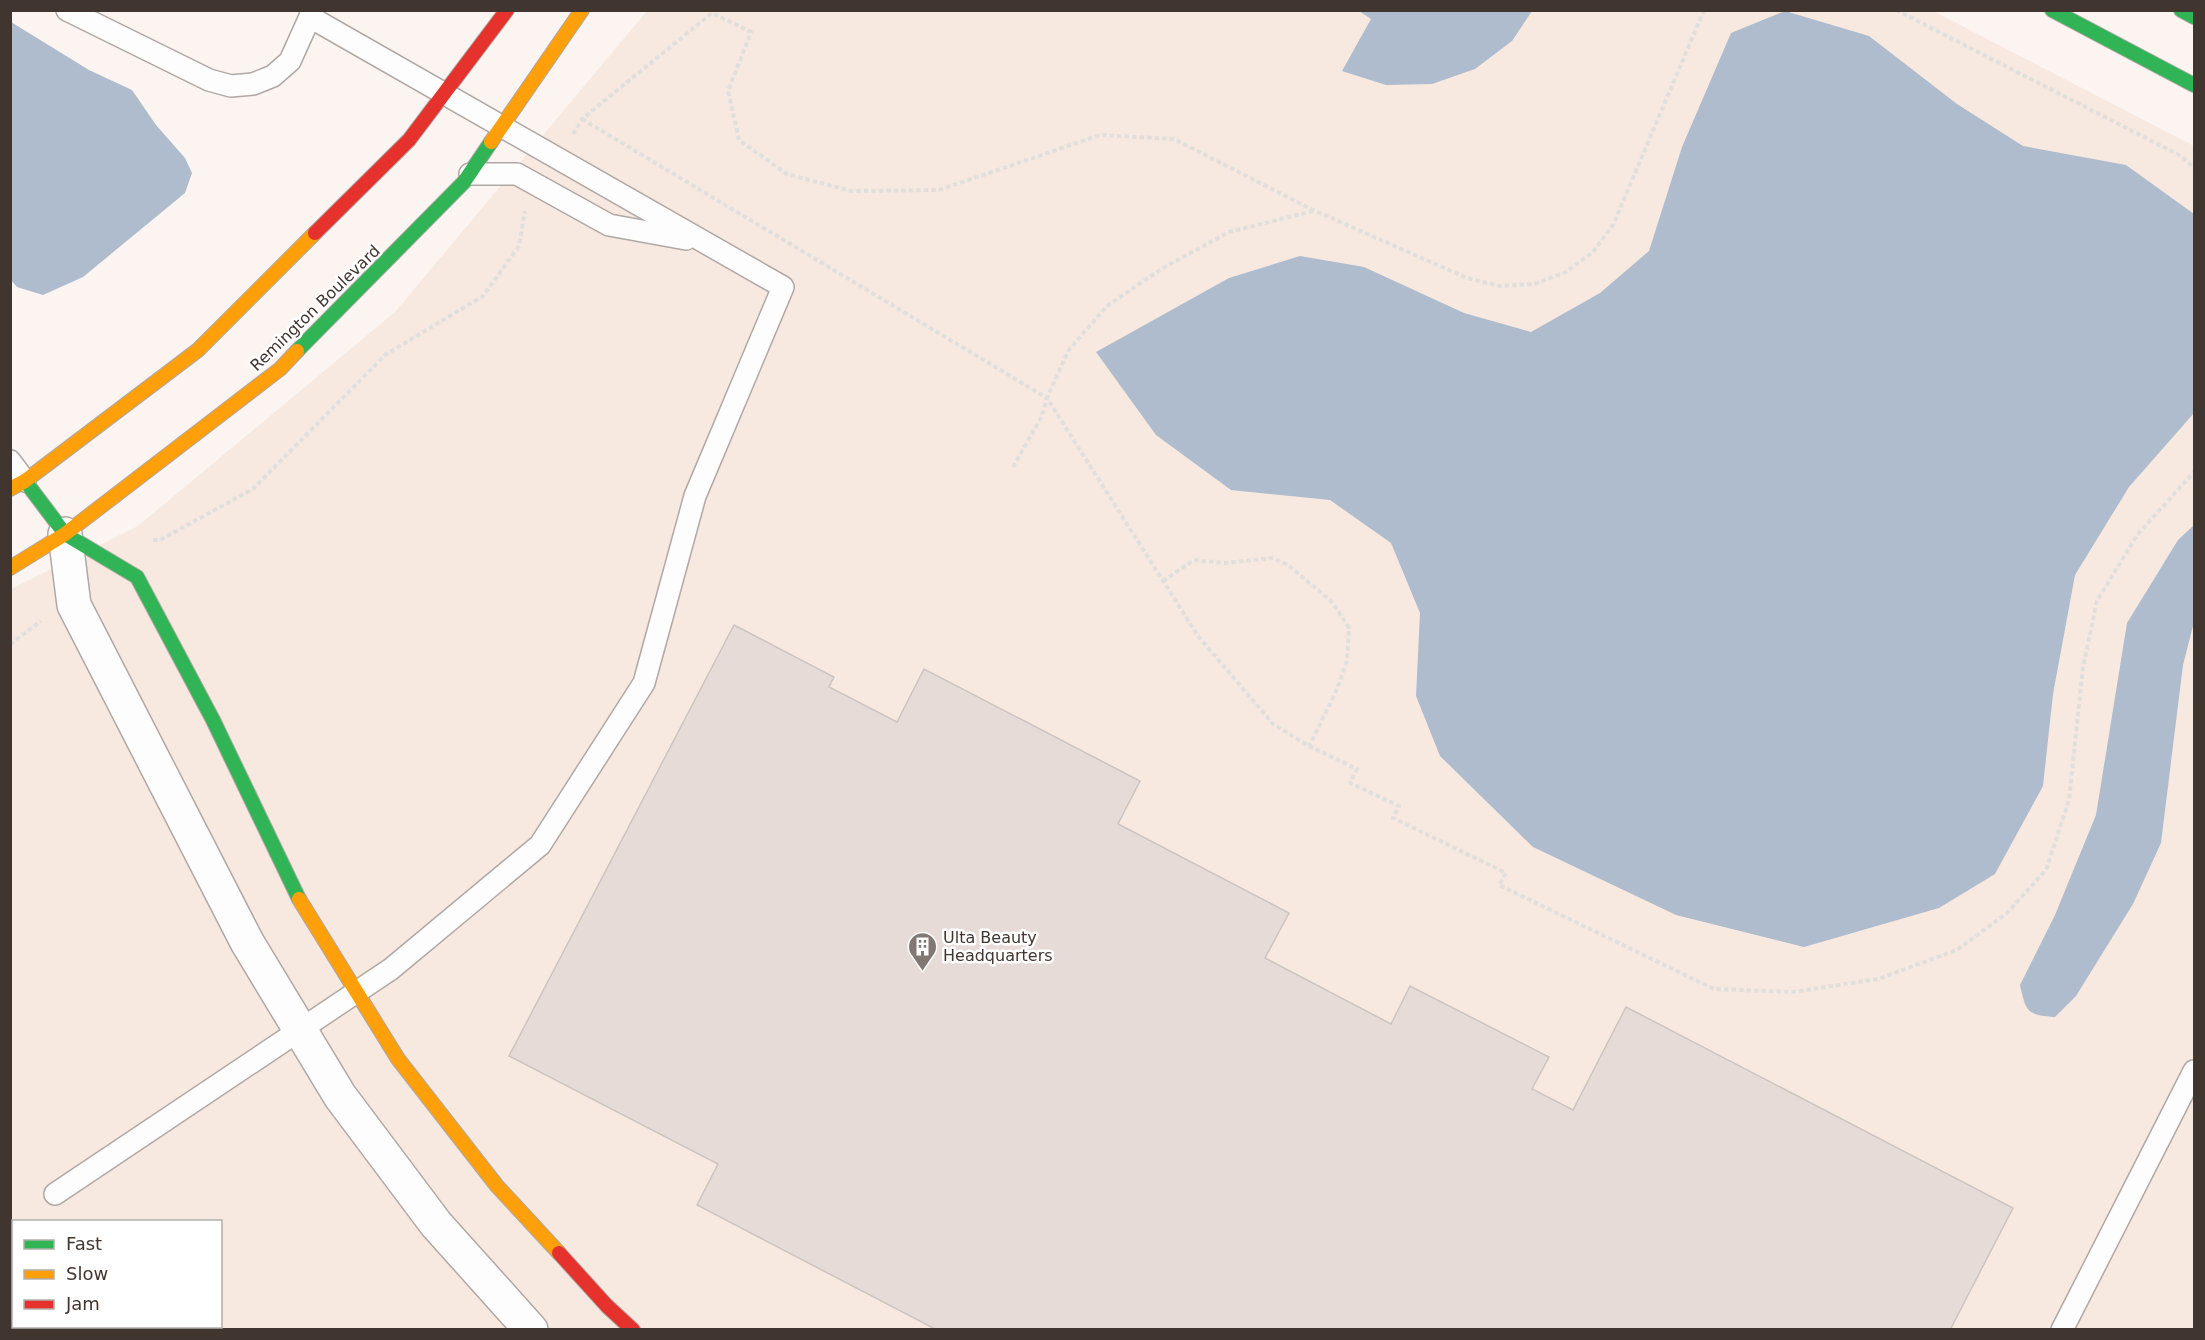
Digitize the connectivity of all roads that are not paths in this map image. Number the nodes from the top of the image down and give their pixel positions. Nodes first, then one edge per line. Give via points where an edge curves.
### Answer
1 (67, 10) edge
2 (507, 10) edge
3 (582, 10) edge
4 (2052, 10) edge
5 (2181, 10) edge
6 (312, 14) edge
7 (2194, 17) edge
8 (2194, 85) edge
9 (443, 93) junction
10 (502, 127) junction
11 (470, 174) junction
12 (702, 241) junction
13 (10, 460) edge
14 (18, 485) edge
15 (65, 534) junction
16 (10, 568) edge
17 (357, 992) junction
18 (300, 1030) junction
19 (2194, 1071) edge
20 (55, 1194) dead end
21 (531, 1329) edge
22 (633, 1329) edge
23 (2062, 1329) edge

1 - 6 lane via 209,80 231,86 273,76 290,61
2 - 9 street
3 - 10 street, Remington Boulevard
4 - 8 street
5 - 7 street
6 - 9 lane
9 - 10 lane
9 - 14 street via 409,140 198,350
10 - 11 street, Remington Boulevard
10 - 12 lane
11 - 12 lane via 517,174 609,225
11 - 15 street, Remington Boulevard via 280,369
12 - 17 lane via 783,287 695,496 644,682 540,845 391,969
13 - 14 lane
14 - 15 street
15 - 16 street, Remington Boulevard
15 - 17 street via 137,577 213,720 303,908
15 - 18 street via 74,605 247,942
17 - 18 lane
17 - 22 street via 398,1059 497,1186
18 - 20 lane
18 - 21 street via 340,1096 436,1224
19 - 23 lane

